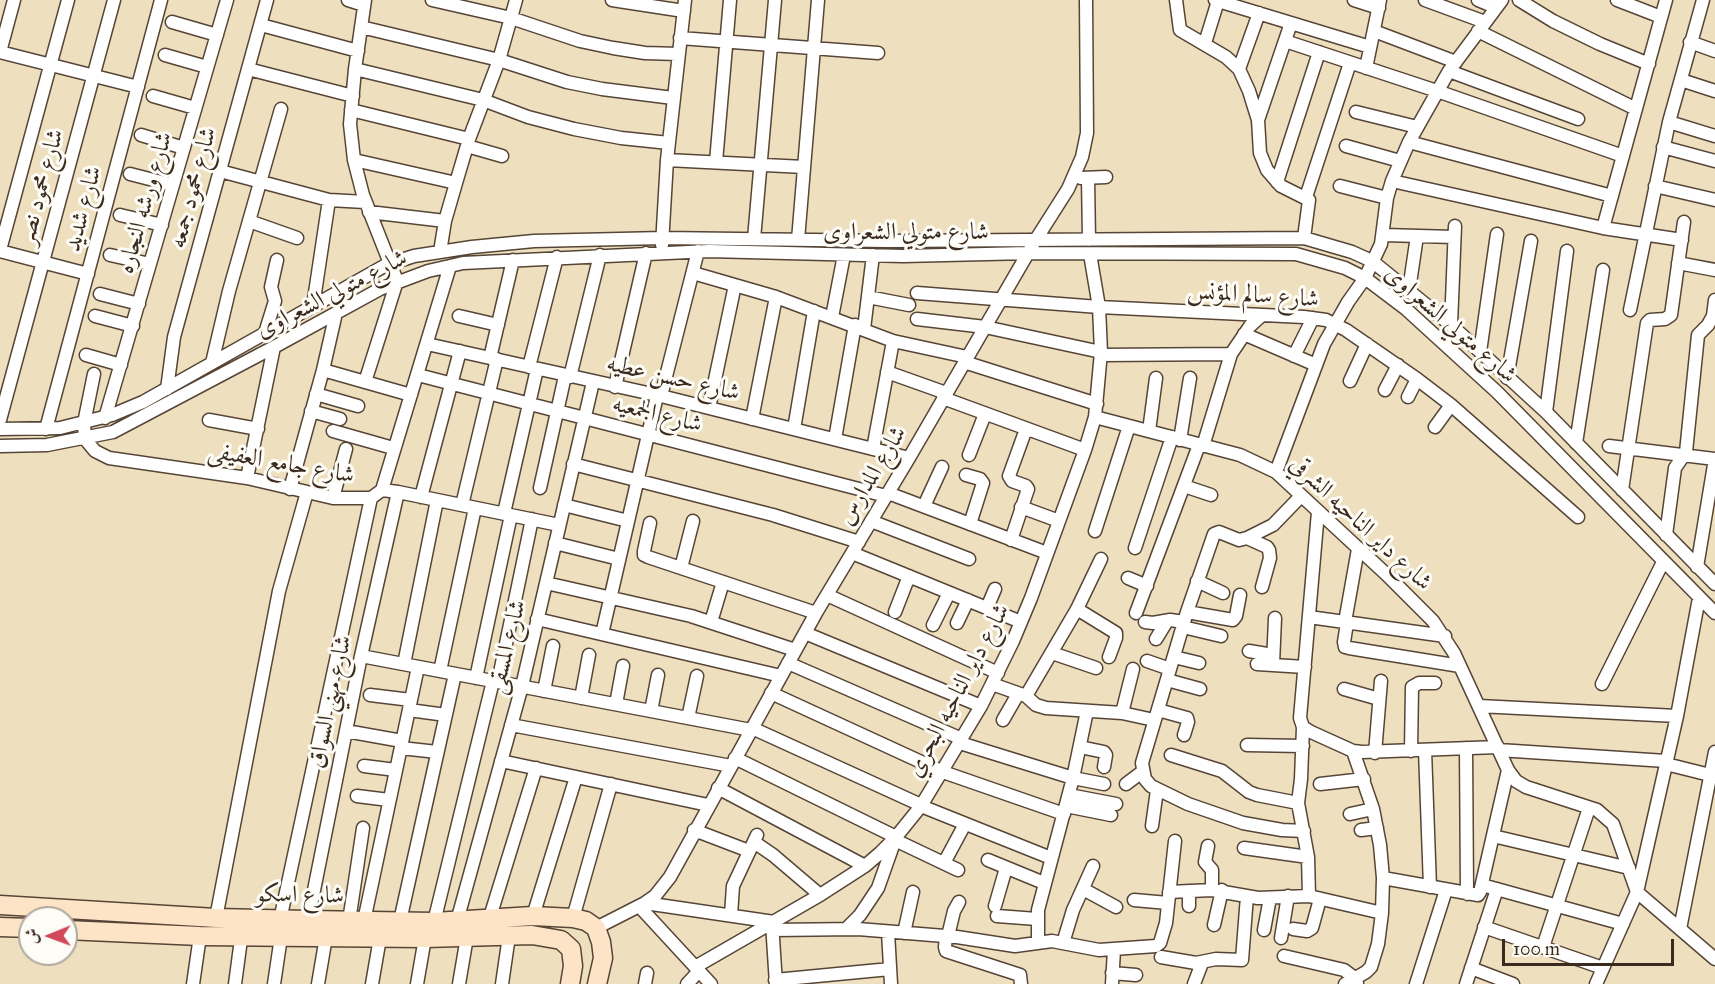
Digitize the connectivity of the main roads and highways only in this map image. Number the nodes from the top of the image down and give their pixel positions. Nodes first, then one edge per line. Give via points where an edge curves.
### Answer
1 (0, 904) edge
2 (0, 927) edge
3 (243, 927) junction
4 (18, 928) edge
5 (281, 928) junction
6 (78, 931) edge
7 (570, 984) edge
8 (597, 984) edge

1 - 3 main road, شارع اسكو via 216,918
2 - 4 main road
3 - 5 main road, شارع اسكو
3 - 6 main road, شارع اسكو via 200,936
5 - 7 main road, شارع اسكو via 326,937 532,935 561,940 571,949
5 - 8 main road, شارع اسكو via 308,920 573,918 596,928 603,958

